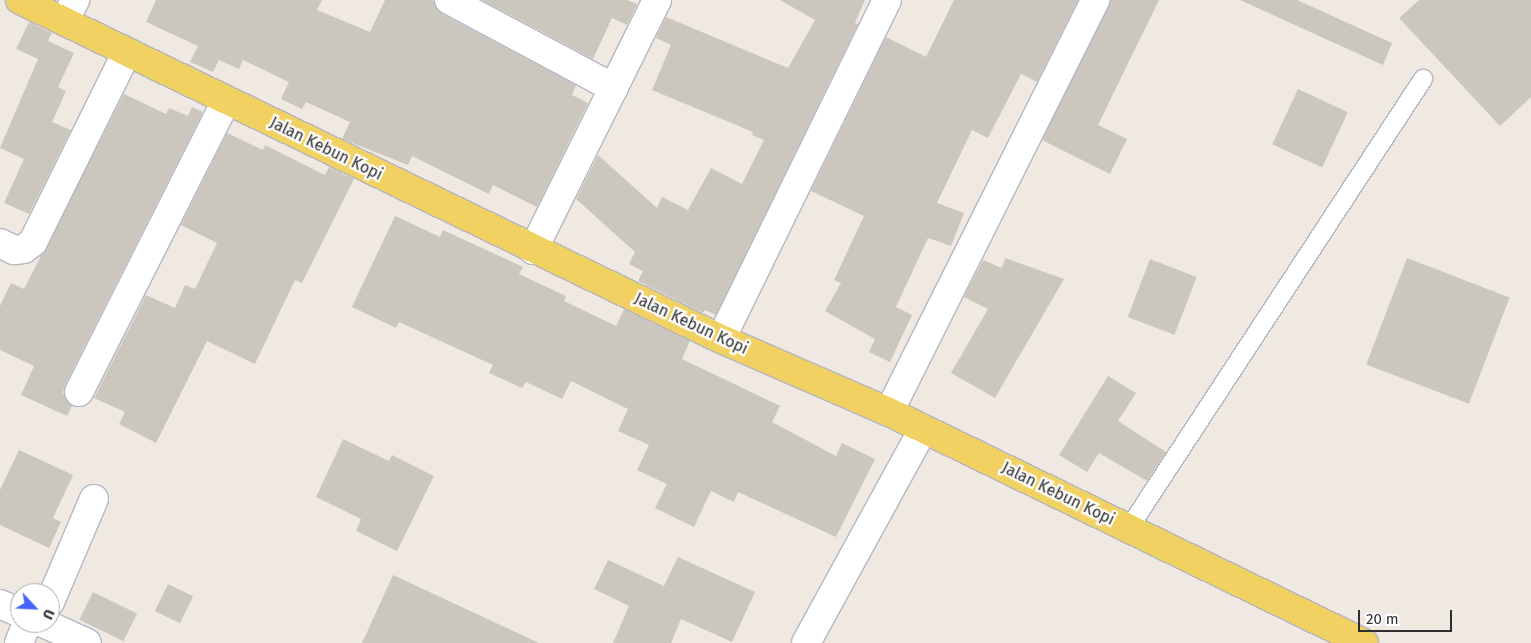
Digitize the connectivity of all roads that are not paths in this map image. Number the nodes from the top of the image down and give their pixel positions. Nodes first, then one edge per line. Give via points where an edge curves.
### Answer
1 (20, 0) edge
2 (449, 0) edge
3 (657, 0) edge
4 (887, 0) edge
5 (1095, 0) edge
6 (70, 11) edge
7 (127, 52) junction
8 (1423, 79) dead end
9 (614, 88) junction
10 (226, 101) junction
11 (0, 243) edge
12 (533, 250) junction
13 (721, 339) junction
14 (79, 392) dead end
15 (889, 412) junction
16 (923, 428) junction
17 (94, 499) dead end
18 (1128, 528) junction
19 (58, 583) edge
20 (60, 631) edge
21 (87, 643) edge
22 (806, 643) edge
23 (1364, 643) edge

1 - 6 main road, Jalan Kebun Kopi
2 - 9 street
3 - 9 street
4 - 13 street
5 - 15 street
6 - 7 main road, Jalan Kebun Kopi
7 - 10 main road, Jalan Kebun Kopi
7 - 11 street via 33,242 24,249 14,250
8 - 18 lane
9 - 12 street
10 - 12 main road, Jalan Kebun Kopi
10 - 14 street
12 - 13 main road, Jalan Kebun Kopi
13 - 15 main road, Jalan Kebun Kopi
15 - 16 main road, Jalan Kebun Kopi
16 - 18 main road, Jalan Kebun Kopi
16 - 22 street
17 - 19 street
18 - 23 main road, Jalan Kebun Kopi
20 - 21 street

